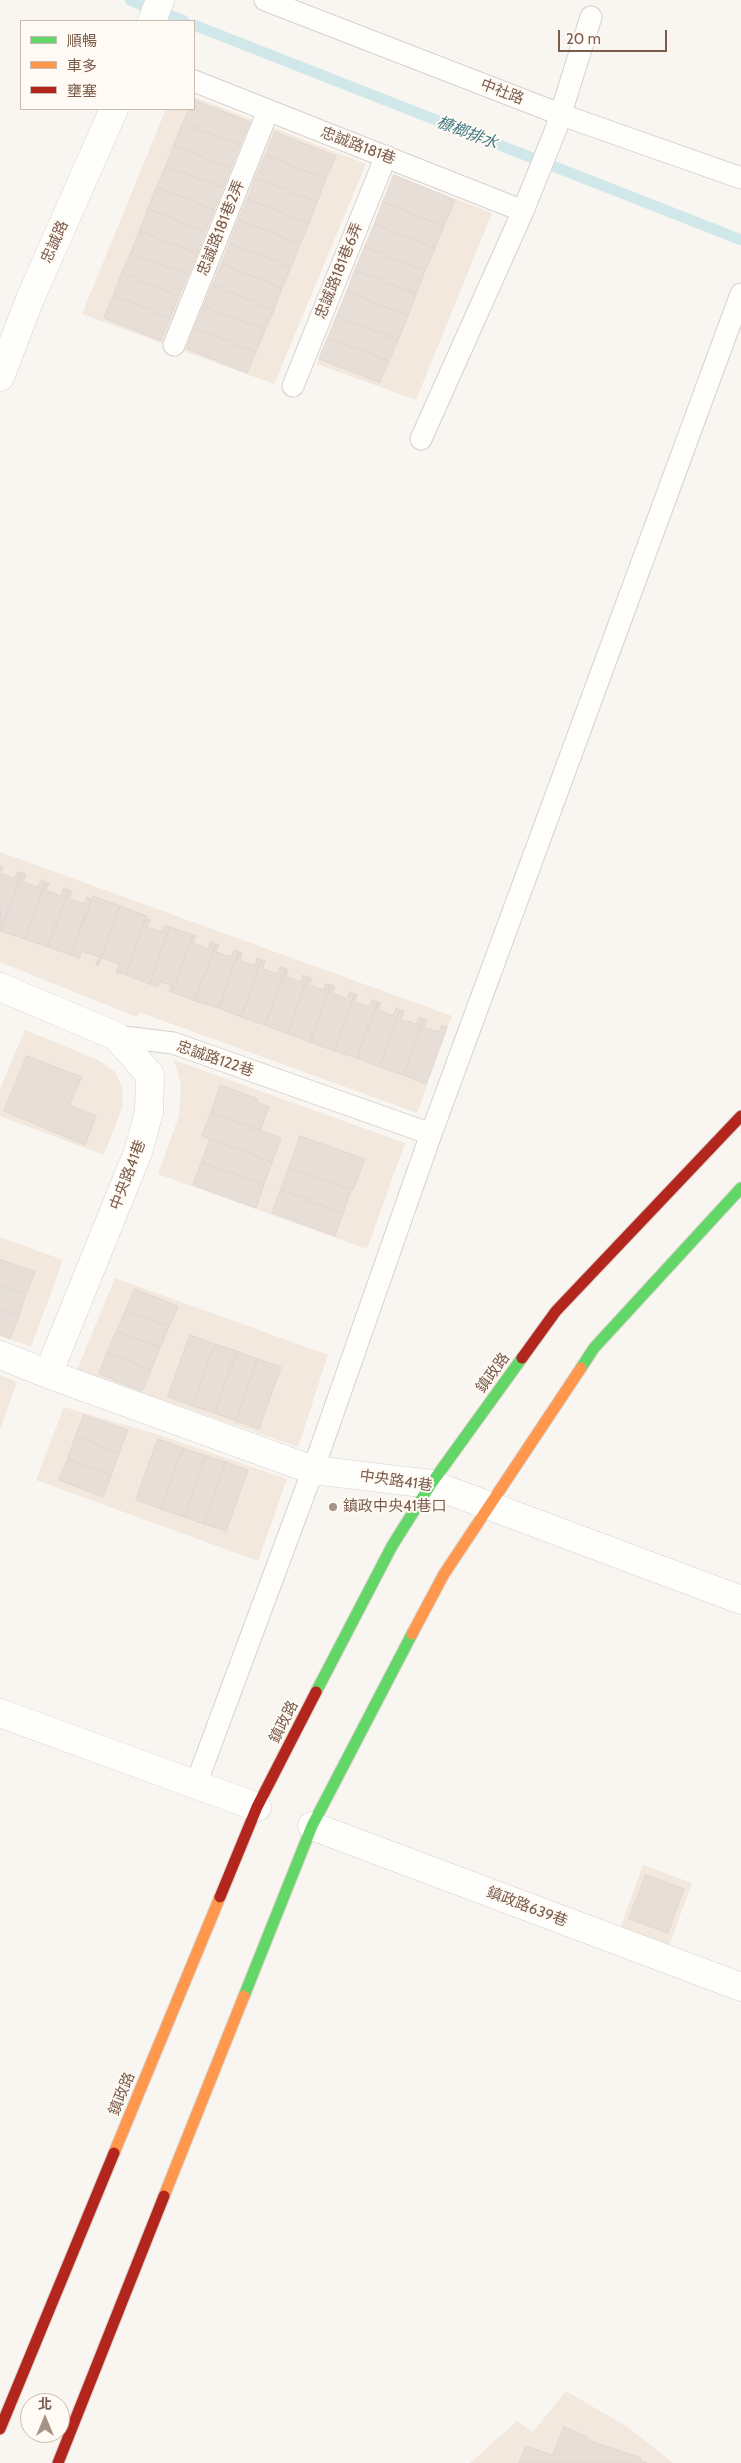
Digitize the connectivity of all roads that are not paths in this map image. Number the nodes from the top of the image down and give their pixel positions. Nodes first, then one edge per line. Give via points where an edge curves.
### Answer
1 (160, 0) edge
2 (265, 0) edge
3 (591, 16) dead end
4 (152, 20) edge
5 (195, 81) edge
6 (114, 110) edge
7 (268, 111) junction
8 (559, 122) junction
9 (386, 156) junction
10 (741, 178) edge
11 (525, 204) junction
12 (741, 294) edge
13 (174, 345) dead end
14 (0, 376) edge
15 (293, 386) dead end
16 (421, 439) dead end
17 (0, 987) edge
18 (116, 1036) junction
19 (741, 1116) edge
20 (431, 1134) junction
21 (741, 1188) edge
22 (0, 1354) edge
23 (48, 1374) junction
24 (313, 1470) junction
25 (431, 1484) junction
26 (491, 1506) junction
27 (741, 1600) edge
28 (0, 1713) edge
29 (196, 1784) junction
30 (257, 1807) junction
31 (312, 1826) junction
32 (741, 1988) edge
33 (0, 2429) edge
34 (58, 2463) edge

1 - 4 street
2 - 8 lane, 中社路
3 - 8 lane
5 - 7 lane, 忠誠路181巷
6 - 14 street, 忠誠路 via 30,299
7 - 9 lane, 忠誠路181巷
7 - 13 lane, 忠誠路181巷2弄
8 - 10 lane, 中社路
8 - 11 lane
9 - 11 lane, 忠誠路181巷
9 - 15 lane, 忠誠路181巷6弄
11 - 16 lane
12 - 20 lane
17 - 18 street, 忠誠路122巷
18 - 20 lane, 忠誠路122巷 via 173,1043
18 - 23 street, 中央路41巷 via 150,1075 149,1112 138,1152
19 - 25 street, 鎮政路 via 556,1311
20 - 24 lane
21 - 26 street via 594,1348
22 - 23 street, 中央路41巷
23 - 24 street, 中央路41巷
24 - 25 street, 中央路41巷
24 - 29 lane
25 - 26 street, 中央路41巷
25 - 30 street, 鎮政路 via 392,1546
26 - 27 street, 中央路41巷
26 - 31 street via 444,1574
28 - 29 street
29 - 30 street
30 - 33 street, 鎮政路
31 - 32 street, 鎮政路639巷
31 - 34 street

